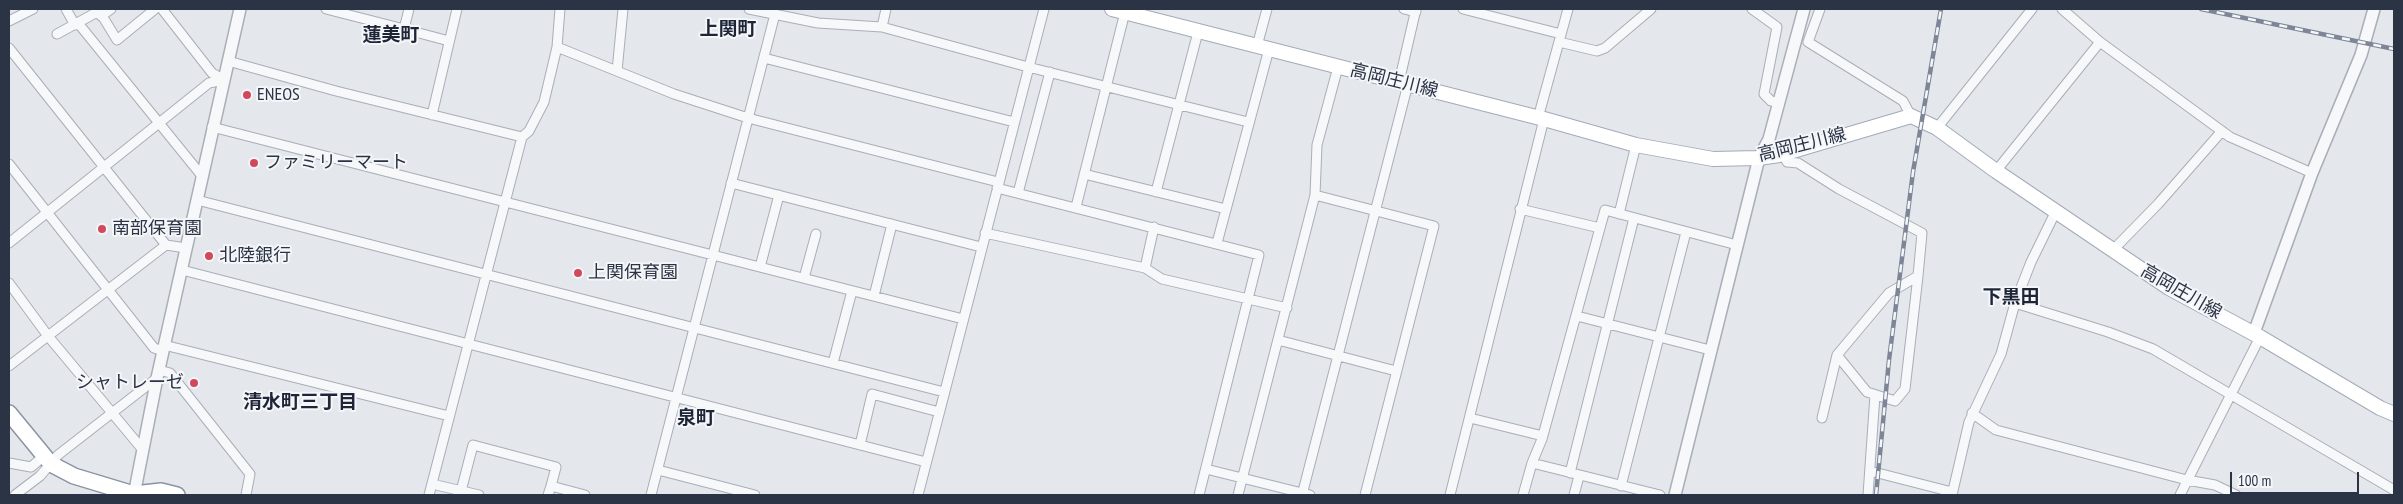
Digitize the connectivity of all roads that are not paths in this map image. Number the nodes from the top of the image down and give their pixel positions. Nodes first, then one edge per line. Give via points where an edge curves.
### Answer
1 (33, 9) edge
2 (66, 9) edge
3 (111, 9) edge
4 (155, 9) edge
5 (162, 9) edge
6 (240, 9) edge
7 (326, 9) edge
8 (409, 9) edge
9 (457, 9) edge
10 (560, 9) edge
11 (623, 9) edge
12 (749, 9) edge
13 (886, 9) edge
14 (1044, 9) edge
15 (1112, 9) edge
16 (1267, 9) edge
17 (1404, 9) edge
18 (1463, 9) edge
19 (1568, 9) edge
20 (1650, 9) edge
21 (1752, 9) edge
22 (1804, 9) edge
23 (1820, 9) edge
24 (2032, 9) edge
25 (2062, 9) edge
26 (2374, 9) edge
27 (1416, 10) edge
28 (100, 12) edge
29 (1126, 12) junction
30 (1491, 12) edge
31 (775, 14) junction
32 (9, 21) edge
33 (77, 24) junction
34 (882, 27) junction
35 (404, 28) junction
36 (1198, 32) junction
37 (57, 34) dead end
38 (1560, 38) junction
39 (449, 41) junction
40 (2100, 42) junction
41 (557, 46) junction
42 (1263, 48) junction
43 (10, 51) edge
44 (764, 58) junction
45 (228, 61) junction
46 (1028, 67) junction
47 (1338, 67) junction
48 (617, 71) junction
49 (1050, 72) junction
50 (224, 80) junction
51 (1403, 83) junction
52 (1107, 85) junction
53 (1779, 102) junction
54 (1178, 104) junction
55 (432, 115) junction
56 (1911, 116) junction
57 (748, 118) junction
58 (1541, 119) junction
59 (1014, 122) junction
60 (1248, 122) junction
61 (161, 123) junction
62 (212, 127) junction
63 (1937, 128) junction
64 (2222, 131) junction
65 (522, 137) junction
66 (1636, 145) junction
67 (1783, 154) junction
68 (1759, 158) junction
69 (9, 164) edge
70 (104, 168) junction
71 (1996, 171) junction
72 (2312, 173) junction
73 (1084, 174) junction
74 (202, 176) junction
75 (731, 183) junction
76 (997, 185) junction
77 (1156, 192) junction
78 (1018, 193) junction
79 (779, 195) junction
80 (1315, 195) junction
81 (197, 200) junction
82 (505, 202) junction
83 (1076, 208) junction
84 (1226, 209) junction
85 (1520, 209) junction
86 (1375, 210) junction
87 (2056, 211) junction
88 (47, 214) junction
89 (1619, 214) junction
90 (1634, 218) junction
91 (892, 224) junction
92 (1154, 227) junction
93 (1600, 228) junction
94 (1686, 232) junction
95 (985, 233) junction
96 (816, 234) dead end
97 (9, 243) edge
98 (1217, 243) junction
99 (166, 245) junction
100 (1737, 245) junction
101 (981, 247) junction
102 (186, 248) junction
103 (2113, 250) junction
104 (713, 255) junction
105 (760, 267) junction
106 (1145, 268) junction
107 (182, 270) junction
108 (486, 275) junction
109 (1918, 276) junction
110 (804, 278) junction
111 (9, 283) edge
112 (107, 291) junction
113 (852, 291) junction
114 (874, 296) junction
115 (1247, 298) junction
116 (2014, 303) junction
117 (1287, 308) junction
118 (1577, 316) junction
119 (963, 319) junction
120 (1609, 325) junction
121 (694, 328) junction
122 (2257, 335) junction
123 (48, 336) junction
124 (1659, 337) junction
125 (1278, 340) junction
126 (467, 344) junction
127 (164, 348) junction
128 (1710, 350) junction
129 (1837, 355) junction
130 (1338, 356) junction
131 (834, 363) junction
132 (9, 366) edge
133 (1396, 371) junction
134 (158, 374) junction
135 (944, 392) junction
136 (1875, 395) junction
137 (2231, 396) junction
138 (676, 399) junction
139 (939, 412) junction
140 (9, 413) edge
141 (1972, 413) junction
142 (113, 414) junction
143 (2394, 414) edge
144 (449, 416) junction
145 (1470, 418) junction
146 (1822, 418) dead end
147 (1543, 436) junction
148 (860, 445) junction
149 (143, 450) junction
150 (47, 460) junction
151 (926, 462) junction
152 (9, 463) edge
153 (1532, 463) junction
154 (1206, 469) junction
155 (658, 470) junction
156 (1870, 471) junction
157 (1574, 475) junction
158 (1242, 478) junction
159 (2187, 480) junction
160 (432, 484) junction
161 (1621, 486) junction
162 (2394, 490) edge
163 (461, 491) junction
164 (550, 491) edge
165 (1631, 492) edge
166 (1305, 494) edge
167 (1952, 494) edge
168 (15, 495) edge
169 (135, 495) edge
170 (177, 495) edge
171 (246, 495) edge
172 (429, 495) edge
173 (479, 495) edge
174 (585, 495) edge
175 (651, 495) edge
176 (756, 495) edge
177 (918, 495) edge
178 (1199, 495) edge
179 (1238, 495) edge
180 (1365, 495) edge
181 (1450, 495) edge
182 (1523, 495) edge
183 (1574, 495) edge
184 (1660, 495) edge
185 (1674, 495) edge
186 (1868, 495) edge
187 (2180, 495) edge
188 (2236, 495) edge

1 - 32 street
2 - 33 street
3 - 28 street
4 - 28 street via 117,40
5 - 50 street via 212,73
6 - 45 street
7 - 35 street
8 - 35 street
9 - 39 street
10 - 41 street
11 - 48 street
12 - 31 street
13 - 34 street
14 - 46 street
15 - 29 main road, 高岡庄川線
16 - 42 street
17 - 27 street
18 - 30 street
19 - 38 street
20 - 38 street via 1605,48 1597,51
21 - 53 street via 1777,27 1764,94 1771,101
22 - 53 street
23 - 56 street via 1808,42 1903,101
24 - 63 street
25 - 40 street
26 - 72 street via 2361,55
27 - 51 street
28 - 33 street
29 - 36 main road, 高岡庄川線
29 - 52 street
30 - 38 street
31 - 34 street via 818,23
31 - 44 street
33 - 37 street
33 - 61 street
34 - 46 street
35 - 39 street
36 - 42 main road, 高岡庄川線
36 - 54 street
38 - 58 street
39 - 55 street
40 - 64 street
40 - 71 street
41 - 48 street
41 - 65 street via 544,102 529,131
42 - 47 main road, 高岡庄川線
42 - 60 street
43 - 70 street
44 - 57 street
44 - 59 street
45 - 50 street
45 - 55 street
46 - 49 street
46 - 59 street
47 - 51 main road, 高岡庄川線
47 - 80 street via 1317,145
48 - 57 street
49 - 52 street
49 - 78 street
50 - 61 street via 210,83
50 - 62 street
51 - 58 main road, 高岡庄川線
51 - 86 street
52 - 54 street
52 - 73 street
53 - 68 street via 1769,139
54 - 60 street
54 - 77 street
55 - 65 street
56 - 63 main road, 高岡庄川線
56 - 67 main road, 高岡庄川線
57 - 75 street
57 - 76 street
58 - 66 main road, 高岡庄川線
58 - 85 street
59 - 76 street
60 - 84 street
61 - 70 street
61 - 74 street
62 - 74 street
62 - 82 street
63 - 71 main road, 高岡庄川線
64 - 72 street
64 - 103 street
65 - 82 street
66 - 68 main road, 高岡庄川線 via 1713,159
66 - 89 street
67 - 68 main road, 高岡庄川線
67 - 109 street via 1786,161 1798,163 1839,190 1922,233
68 - 100 street
69 - 88 street
70 - 88 street
70 - 99 street
71 - 87 main road, 高岡庄川線
72 - 122 street
73 - 77 street
73 - 83 street
74 - 81 street
75 - 79 street
75 - 104 street
76 - 78 street
76 - 95 street
77 - 84 street
78 - 83 street
79 - 91 street
79 - 105 street
80 - 86 street
80 - 117 street
81 - 102 street
81 - 108 street
82 - 104 street
82 - 108 street
83 - 92 street
84 - 98 street
85 - 93 street
85 - 145 street
86 - 130 street
86 - 133 street via 1434,226
87 - 103 main road, 高岡庄川線
87 - 116 street
88 - 97 street
88 - 112 street
89 - 90 street
89 - 93 street via 1605,210
90 - 94 street
90 - 120 street
91 - 101 street
91 - 114 street
92 - 98 street
92 - 106 street
93 - 118 street
94 - 100 street
94 - 124 street
95 - 101 street
95 - 106 street
96 - 110 street
98 - 115 street via 1259,254
99 - 102 street
99 - 112 street
100 - 128 street
101 - 119 street
102 - 107 street
103 - 122 main road, 高岡庄川線 via 2169,288
104 - 105 street
104 - 121 street
105 - 110 street
106 - 115 street via 1162,279
107 - 126 street
107 - 127 street
108 - 121 street
108 - 126 street
109 - 129 street via 1889,294
109 - 136 street via 1905,389 1895,400
110 - 113 street
111 - 123 street
112 - 123 street
112 - 127 street via 154,348
113 - 114 street
113 - 131 street
114 - 119 street
115 - 117 street
115 - 154 street
116 - 137 street via 2108,332 2153,350
116 - 141 street via 2001,354
117 - 125 street
118 - 120 street
118 - 147 street
119 - 135 street
120 - 124 street
120 - 157 street
121 - 131 street
121 - 138 street
122 - 137 street
122 - 143 main road, 高岡庄川線
123 - 132 street
123 - 142 street
124 - 128 street
124 - 161 street
125 - 130 street
125 - 158 street
126 - 138 street
126 - 144 street
127 - 134 street
127 - 144 street
128 - 185 street
129 - 136 street via 1867,392
129 - 146 street
130 - 133 street
130 - 166 street
131 - 135 street
133 - 180 street
134 - 142 street
134 - 149 street
134 - 171 street via 170,373 250,474
135 - 139 street
136 - 156 street
137 - 159 street
137 - 162 street
138 - 148 street
138 - 155 street
139 - 148 street via 872,394
139 - 151 street
140 - 150 highway
141 - 159 street via 1996,430
141 - 167 street
142 - 149 street
142 - 150 street
144 - 160 street
145 - 147 street
145 - 181 street
147 - 153 street
148 - 151 street
149 - 169 street
150 - 152 street via 31,468
150 - 168 street via 40,476
150 - 169 highway via 74,476
151 - 177 street
153 - 157 street
153 - 182 street
154 - 158 street
154 - 178 street
155 - 175 street
155 - 176 street
156 - 167 street
156 - 186 street
157 - 161 street
157 - 183 street
158 - 166 street
158 - 179 street
159 - 187 street
159 - 188 street via 2215,485
160 - 163 street
160 - 172 street
161 - 165 street
163 - 164 street via 473,445 556,468
163 - 173 street
164 - 174 street
165 - 184 street
169 - 170 highway via 161,491

